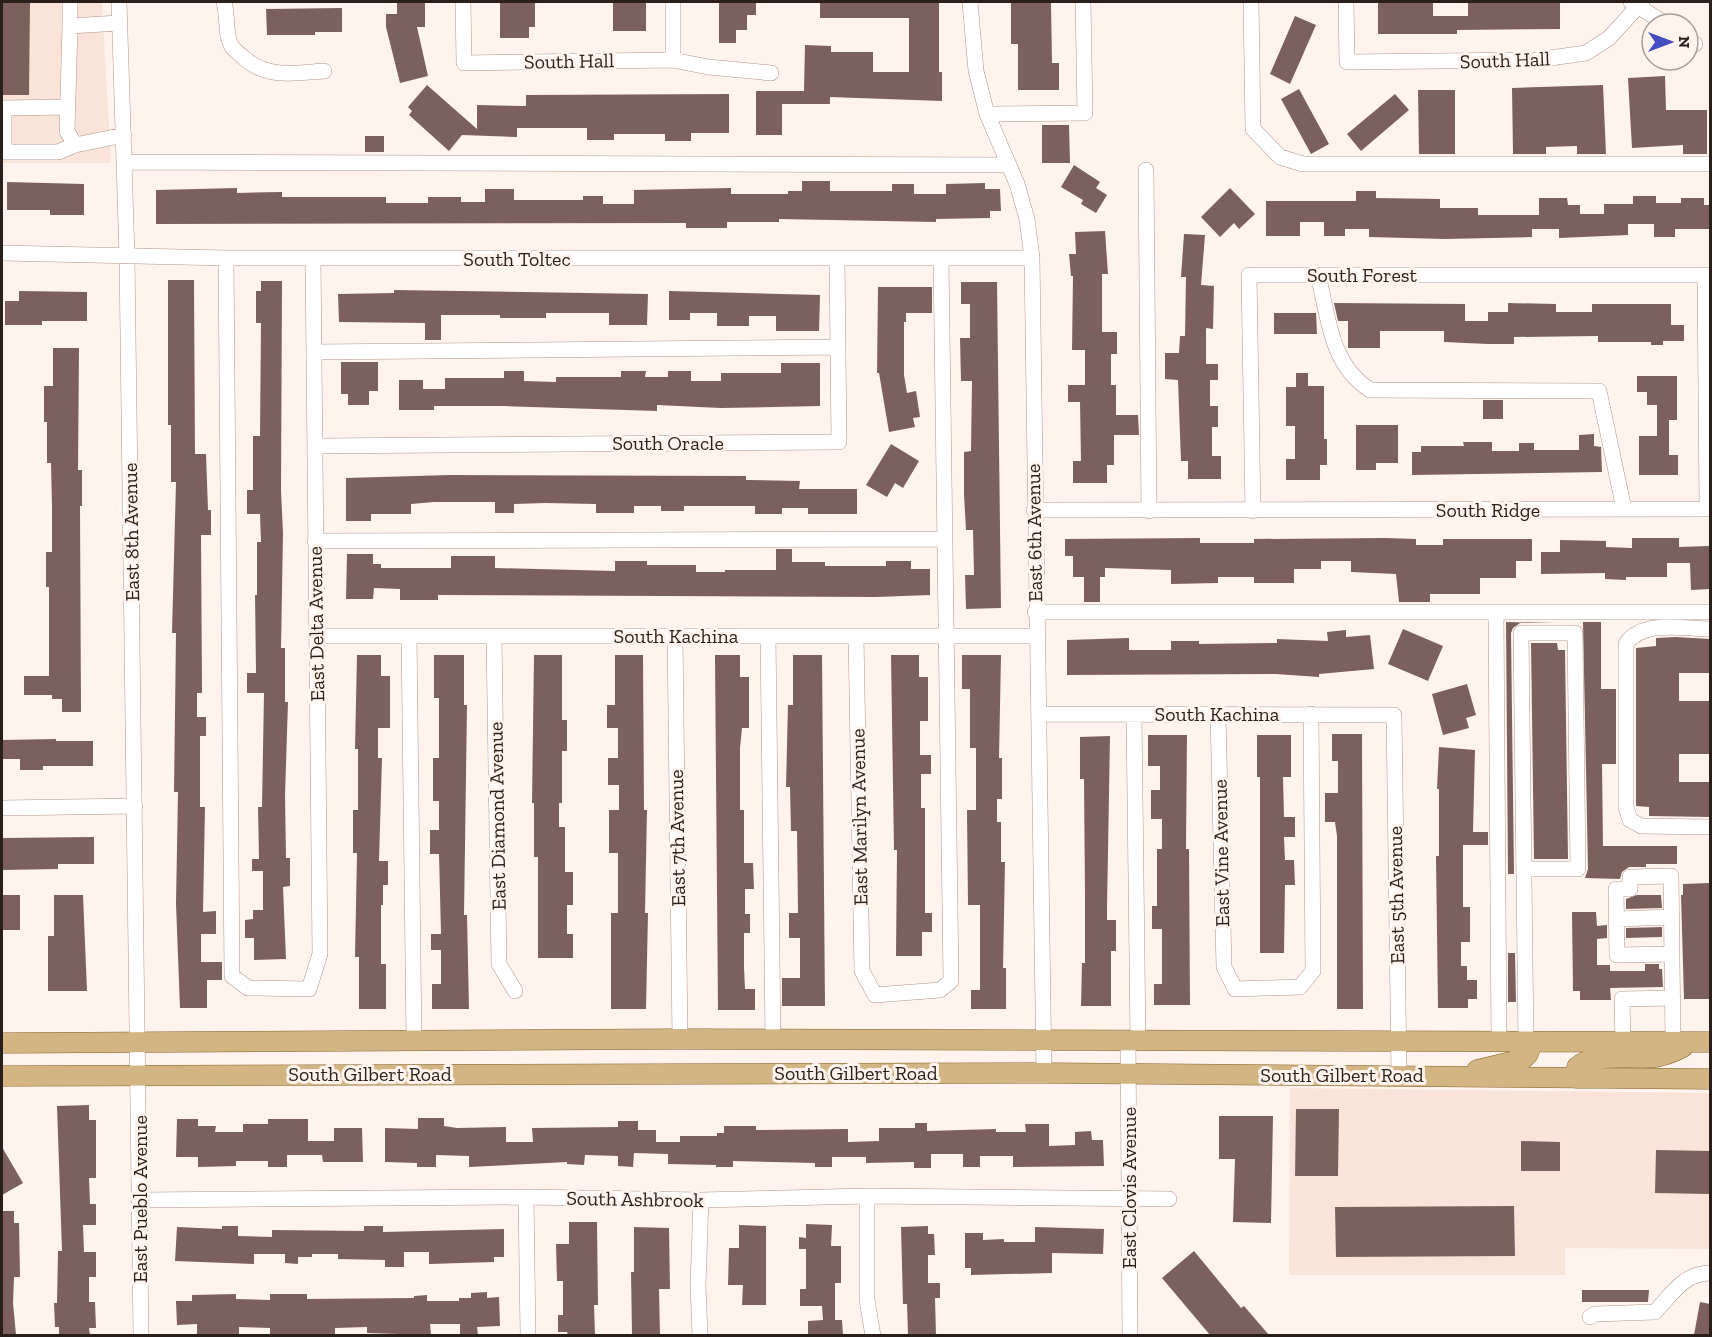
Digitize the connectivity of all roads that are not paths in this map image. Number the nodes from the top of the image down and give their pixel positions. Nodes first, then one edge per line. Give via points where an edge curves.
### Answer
1 (70, 2) edge
2 (119, 2) edge
3 (224, 2) edge
4 (463, 2) edge
5 (673, 2) edge
6 (970, 2) edge
7 (1083, 2) edge
8 (1251, 2) edge
9 (1346, 2) edge
10 (1638, 3) edge
11 (120, 23) junction
12 (70, 26) junction
13 (673, 60) junction
14 (324, 71) dead end
15 (771, 73) dead end
16 (67, 107) junction
17 (987, 114) junction
18 (124, 135) junction
19 (75, 145) junction
20 (3, 152) edge
21 (125, 162) junction
22 (1710, 164) edge
23 (1009, 165) junction
24 (1146, 170) dead end
25 (2, 253) edge
26 (127, 257) junction
27 (226, 258) junction
28 (313, 258) junction
29 (1032, 258) junction
30 (941, 259) junction
31 (837, 260) junction
32 (1318, 275) junction
33 (1708, 275) edge
34 (838, 347) junction
35 (314, 352) junction
36 (315, 446) junction
37 (1624, 509) junction
38 (1034, 510) junction
39 (1149, 511) junction
40 (1253, 511) junction
41 (943, 539) junction
42 (315, 541) junction
43 (1035, 612) junction
44 (1496, 612) junction
45 (1710, 612) edge
46 (1710, 629) edge
47 (316, 636) junction
48 (409, 636) junction
49 (675, 636) junction
50 (768, 636) junction
51 (856, 636) junction
52 (947, 636) junction
53 (1035, 636) junction
54 (494, 637) junction
55 (1040, 714) junction
56 (1218, 714) junction
57 (1311, 714) junction
58 (1134, 715) junction
59 (1394, 715) joint
60 (135, 806) junction
61 (2, 808) edge
62 (1710, 827) edge
63 (1524, 869) junction
64 (1672, 917) junction
65 (1617, 919) junction
66 (1672, 954) junction
67 (515, 991) dead end
68 (1673, 998) junction
69 (680, 1039) junction
70 (773, 1039) junction
71 (414, 1040) junction
72 (1043, 1040) junction
73 (1133, 1040) junction
74 (1398, 1042) junction
75 (1623, 1042) junction
76 (1673, 1042) junction
77 (1702, 1042) edge
78 (2, 1043) edge
79 (1499, 1043) junction
80 (1529, 1043) junction
81 (139, 1061) junction
82 (1044, 1073) junction
83 (1128, 1074) junction
84 (1399, 1075) junction
85 (2, 1076) edge
86 (1460, 1077) junction
87 (1576, 1078) junction
88 (1710, 1079) edge
89 (867, 1196) junction
90 (526, 1197) junction
91 (1129, 1198) junction
92 (1169, 1199) dead end
93 (140, 1200) junction
94 (701, 1200) junction
95 (1710, 1273) edge
96 (1590, 1317) dead end
97 (141, 1335) edge
98 (528, 1335) edge
99 (700, 1335) edge
100 (873, 1335) edge
101 (1130, 1335) edge

1 - 12 street
2 - 11 street, East 8th Avenue
3 - 14 street via 231,47 249,63 268,73
4 - 13 street, South Hall via 464,63
5 - 13 street
6 - 17 street, East 6th Avenue via 976,71
7 - 17 street via 1085,113
8 - 22 street via 1253,129 1280,157 1303,164
9 - 10 street, South Hall via 1347,62 1561,58 1586,53 1609,38
11 - 12 street
11 - 18 street, East 8th Avenue
12 - 16 street
13 - 15 street, South Hall
16 - 19 street via 67,131
16 - 20 street via 4,108
17 - 23 street, East 6th Avenue
18 - 19 street
18 - 21 street, East 8th Avenue
19 - 20 street via 58,152
21 - 23 street
21 - 26 street, East 8th Avenue
23 - 29 street, East 6th Avenue via 1027,219
24 - 39 street
25 - 26 street, South Toltec
26 - 27 street, South Toltec
26 - 60 street, East 8th Avenue
27 - 28 street, South Toltec
27 - 47 street, East Delta Avenue via 232,976 248,988 309,989 320,954
28 - 31 street, South Toltec
28 - 35 street, East Delta Avenue
29 - 30 street, South Toltec
29 - 38 street, East 6th Avenue
30 - 31 street, South Toltec
30 - 41 street
31 - 34 street, South Oracle
32 - 33 street, South Forest
32 - 37 street via 1339,359 1356,381 1370,390 1599,391
32 - 40 street, South Forest via 1249,275
33 - 37 street, South Ridge via 1707,509
34 - 35 street
34 - 36 street, South Oracle via 839,442
35 - 36 street, East Delta Avenue
36 - 42 street, East Delta Avenue
37 - 40 street, South Ridge
38 - 39 street, South Ridge
38 - 43 street, East 6th Avenue
39 - 40 street, South Ridge
41 - 42 street
41 - 52 street
42 - 47 street, East Delta Avenue
43 - 44 street
43 - 53 street, East 6th Avenue
44 - 45 street
44 - 79 street
46 - 62 street via 1647,628 1632,635 1626,644 1626,807 1630,820 1641,826
47 - 48 street, South Kachina
48 - 54 street, South Kachina
48 - 71 street
49 - 50 street, South Kachina
49 - 54 street, South Kachina
49 - 69 street, East 7th Avenue
50 - 51 street, South Kachina
50 - 70 street
51 - 52 street, South Kachina
51 - 52 street, East Marilyn Avenue via 862,970 875,995 940,990 951,981
52 - 53 street, South Kachina
53 - 55 street, East 6th Avenue
54 - 67 street, East Diamond Avenue via 499,964
55 - 58 street, South Kachina
55 - 72 street, East 6th Avenue
56 - 57 street, South Kachina
56 - 57 street, East Vine Avenue via 1224,967 1235,989 1300,987 1313,971
56 - 58 street, South Kachina
57 - 59 street, South Kachina
58 - 73 street, East Clovis Avenue
59 - 74 street, East 5th Avenue
60 - 61 street
60 - 81 street, East 8th Avenue
63 - 63 street via 1521,633 1575,633 1578,869
63 - 80 street
64 - 65 street
64 - 65 street via 1671,876 1630,877 1630,889 1616,889
64 - 66 street
65 - 66 street via 1617,955
66 - 68 street
68 - 75 street via 1622,999
68 - 76 street
69 - 70 main road, South Gilbert Road
69 - 71 main road, South Gilbert Road
70 - 72 main road, South Gilbert Road
71 - 81 main road, South Gilbert Road
72 - 73 main road, South Gilbert Road
72 - 82 street, East 6th Avenue
73 - 74 main road, South Gilbert Road
73 - 83 street, East Clovis Avenue
74 - 79 main road, South Gilbert Road
74 - 84 street, East 5th Avenue
75 - 76 main road, South Gilbert Road
75 - 80 main road, South Gilbert Road
76 - 77 main road, South Gilbert Road
77 - 87 main road via 1661,1056 1587,1060 1577,1067
78 - 81 main road, South Gilbert Road
79 - 80 main road, South Gilbert Road
80 - 86 main road via 1523,1059
81 - 82 main road, South Gilbert Road via 417,1073
81 - 85 main road, South Gilbert Road
81 - 93 street, East Pueblo Avenue
82 - 83 main road, South Gilbert Road
83 - 84 main road, South Gilbert Road
83 - 91 street, East Clovis Avenue
84 - 86 main road, South Gilbert Road
86 - 87 main road, South Gilbert Road
87 - 88 main road, South Gilbert Road
89 - 91 street, South Ashbrook
89 - 94 street, South Ashbrook
89 - 100 street via 867,1300
90 - 93 street, South Ashbrook
90 - 94 street, South Ashbrook
90 - 98 street
91 - 92 street, South Ashbrook
91 - 101 street, East Clovis Avenue
93 - 97 street, East Pueblo Avenue
94 - 99 street
95 - 96 street via 1686,1278 1655,1312

